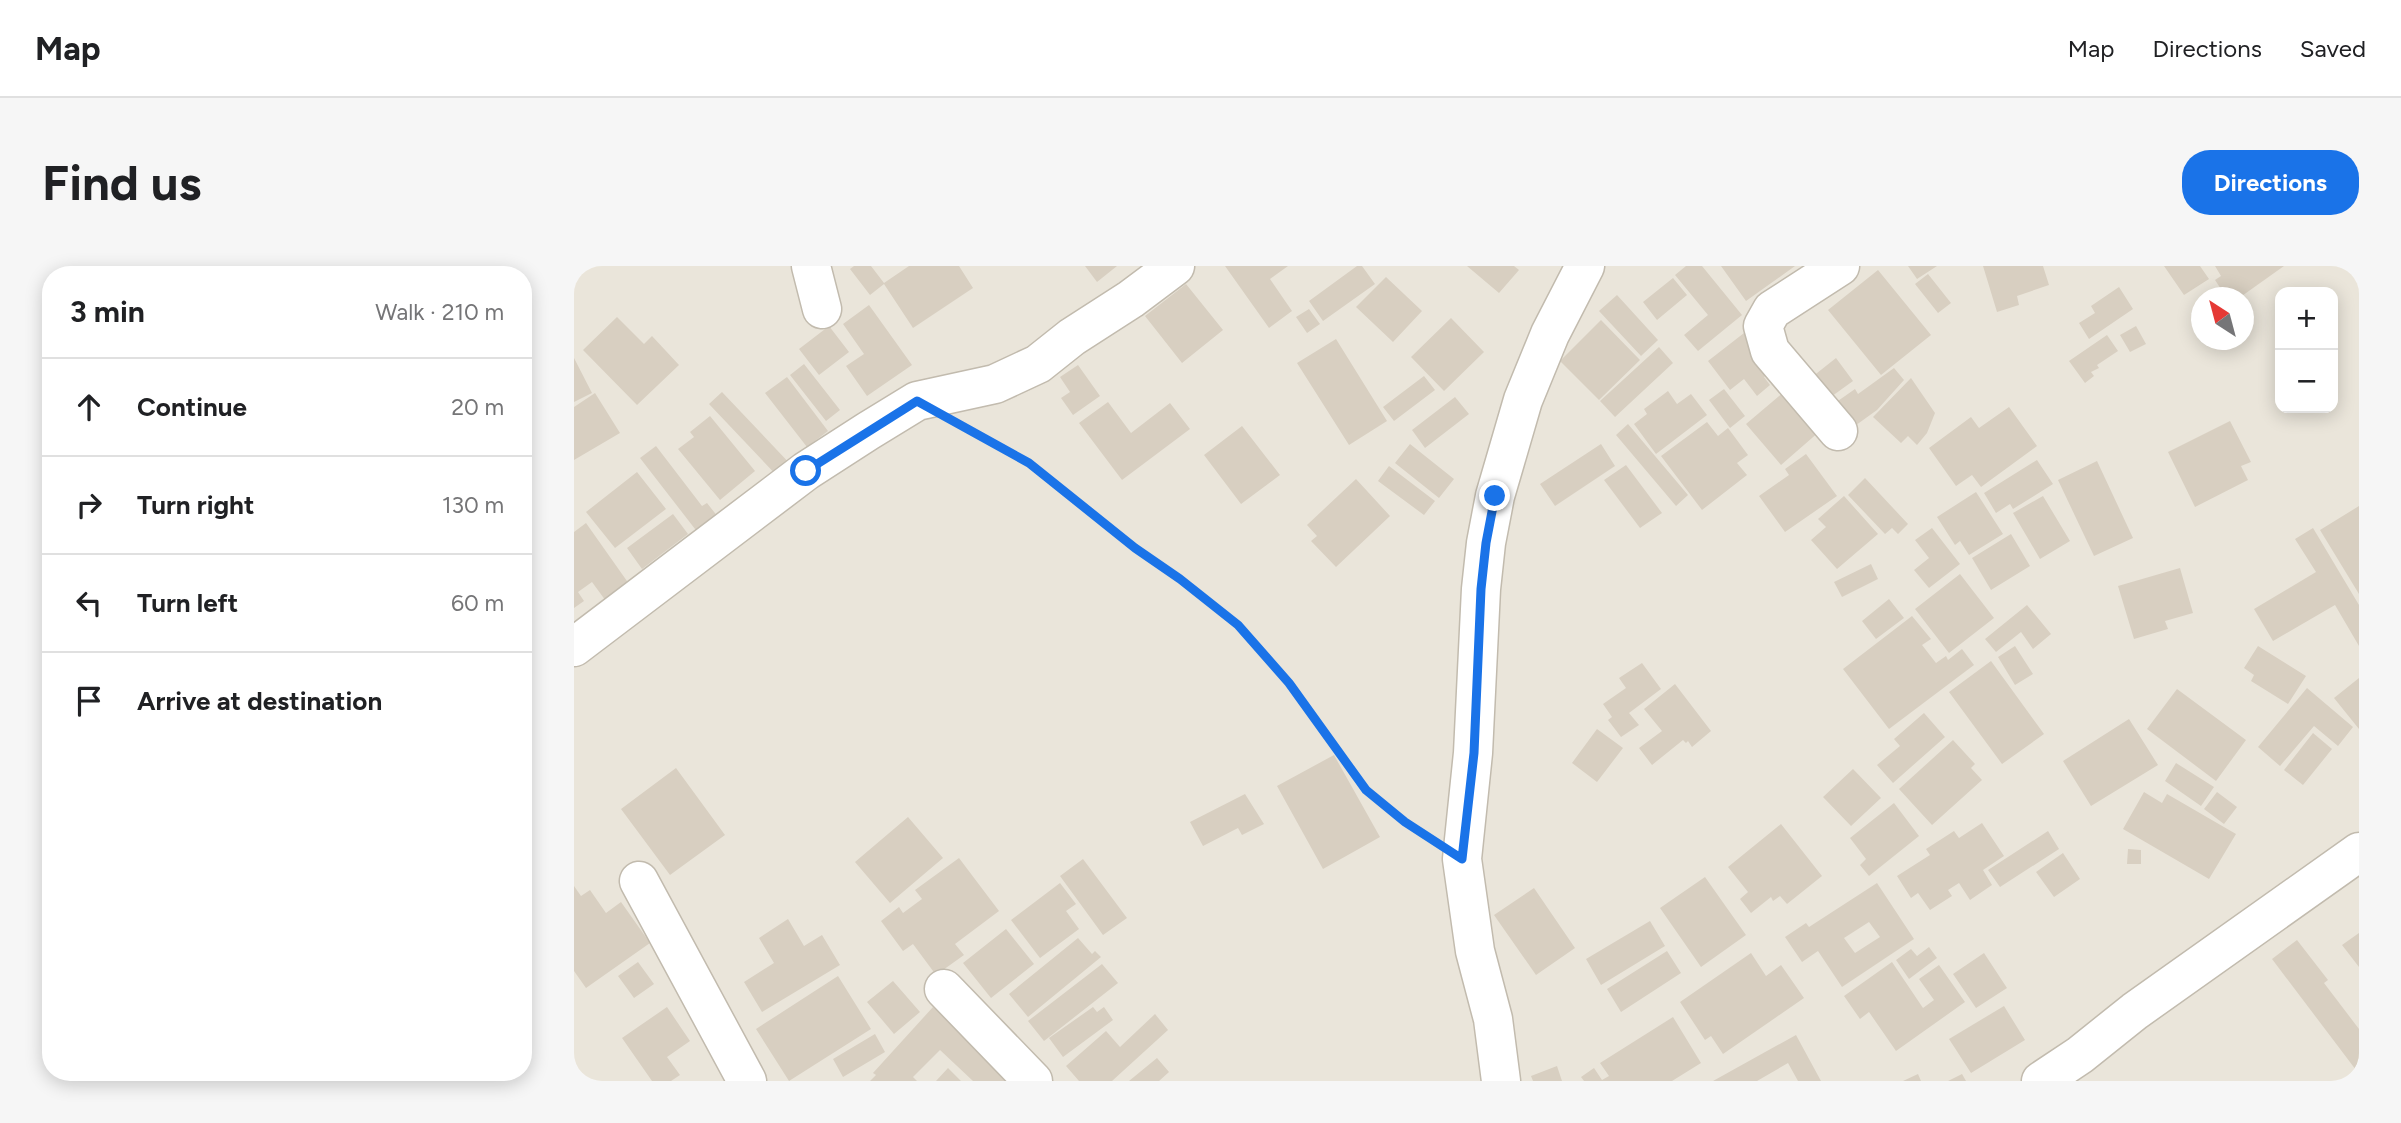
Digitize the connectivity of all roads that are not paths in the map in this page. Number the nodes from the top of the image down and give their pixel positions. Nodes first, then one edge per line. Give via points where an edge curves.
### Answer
1 (811, 266) edge
2 (1175, 266) edge
3 (1586, 266) edge
4 (1840, 266) edge
5 (822, 309) dead end
6 (1838, 431) dead end
7 (574, 647) edge
8 (2359, 852) edge
9 (639, 881) dead end
10 (944, 989) dead end
11 (2089, 1068) edge
12 (747, 1081) edge
13 (1033, 1081) edge
14 (1501, 1081) edge
15 (2041, 1081) edge

1 - 5 street
2 - 7 street via 1038,364 995,384 917,401 806,471
3 - 14 street via 1550,334 1508,446 1486,543 1481,589 1474,753 1462,859
4 - 6 street via 1772,310 1763,326 1770,351
8 - 11 street via 2135,1011
9 - 12 street
10 - 13 street
11 - 15 street

